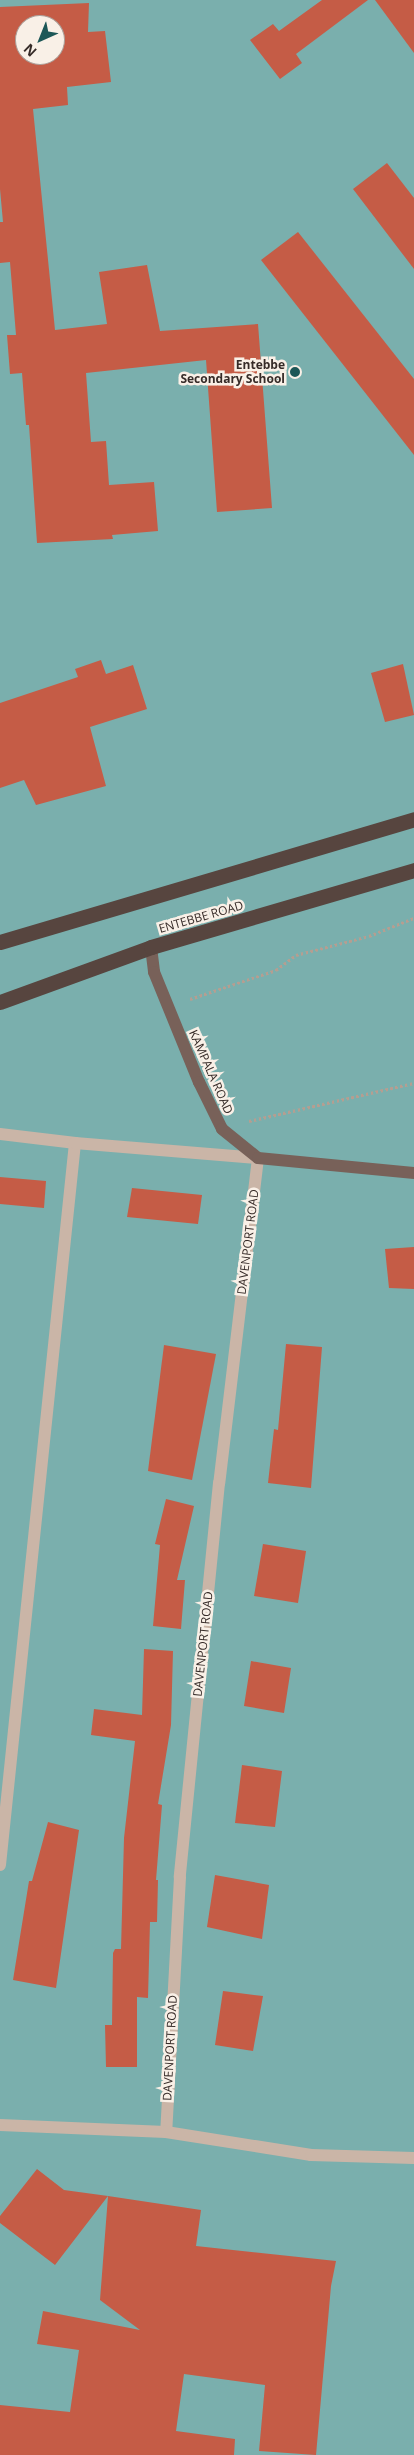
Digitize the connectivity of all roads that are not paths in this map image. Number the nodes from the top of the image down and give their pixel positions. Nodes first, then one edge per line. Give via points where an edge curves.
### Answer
1 (414, 819) edge
2 (414, 870) edge
3 (0, 942) edge
4 (151, 947) junction
5 (0, 1002) edge
6 (0, 1134) edge
7 (75, 1143) junction
8 (258, 1158) junction
9 (414, 1174) edge
10 (0, 1865) edge
11 (0, 2125) edge
12 (166, 2132) junction
13 (414, 2158) edge

1 - 3 highway
2 - 4 highway, ENTEBBE ROAD
4 - 5 highway, ENTEBBE ROAD
4 - 8 main road, KAMPALA ROAD via 154,972 222,1129
6 - 7 street
7 - 8 street
7 - 10 street
8 - 9 main road
8 - 12 street, DAVENPORT ROAD via 219,1482 180,1878
11 - 12 street
12 - 13 street via 311,2155

